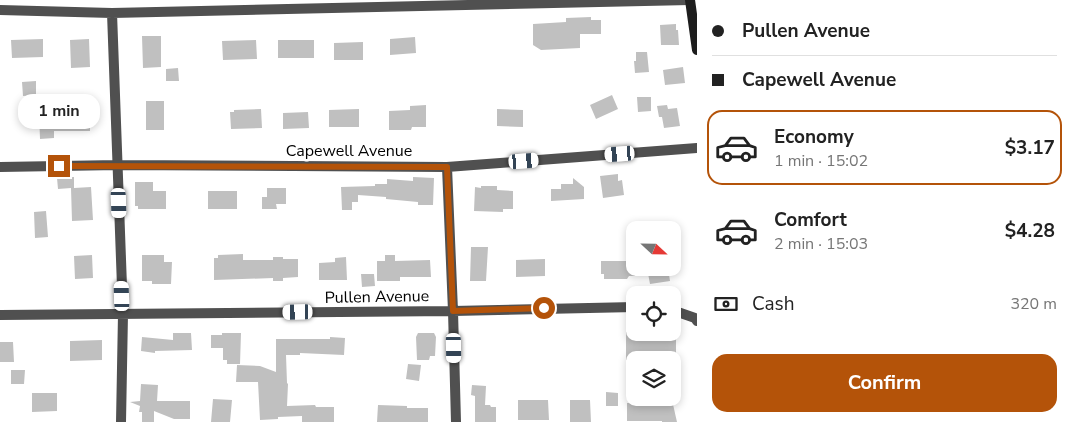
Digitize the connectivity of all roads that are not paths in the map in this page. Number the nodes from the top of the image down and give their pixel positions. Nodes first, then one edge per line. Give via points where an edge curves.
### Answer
1 (690, 0) edge
2 (0, 10) edge
3 (112, 13) junction
4 (697, 50) edge
5 (697, 148) edge
6 (118, 165) junction
7 (0, 167) edge
8 (447, 167) junction
9 (626, 307) edge
10 (453, 311) junction
11 (681, 313) edge
12 (123, 314) junction
13 (0, 315) edge
14 (697, 321) edge
15 (121, 422) edge
16 (456, 422) edge

1 - 3 street
1 - 4 main road
2 - 3 street
3 - 6 street
5 - 8 street, Capewell Avenue
6 - 7 street, Capewell Avenue
6 - 8 street, Capewell Avenue
6 - 12 street
8 - 10 street
9 - 10 street, Pullen Avenue
10 - 12 street, Pullen Avenue
10 - 16 street
11 - 14 street
12 - 13 street, Pullen Avenue
12 - 15 street

